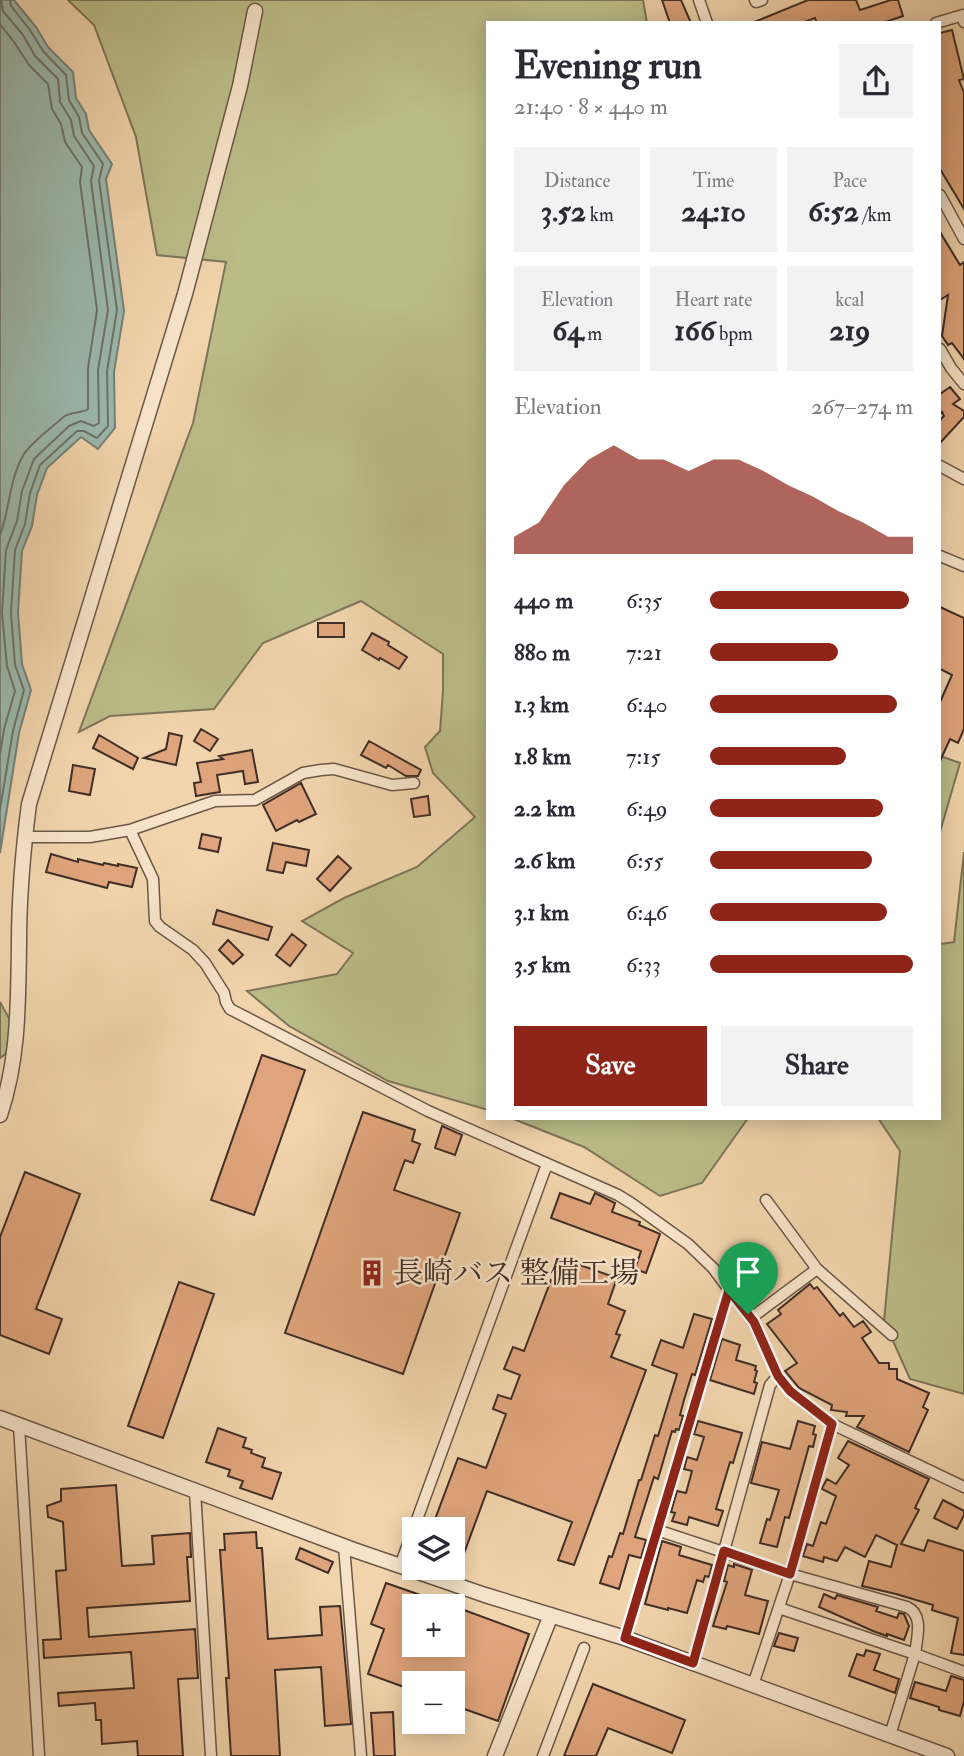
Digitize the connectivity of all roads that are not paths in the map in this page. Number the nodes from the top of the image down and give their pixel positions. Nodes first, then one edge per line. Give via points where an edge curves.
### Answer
1 (699, 0) edge
2 (755, 0) edge
3 (762, 0) edge
4 (255, 11) dead end
5 (705, 21) edge
6 (941, 22) edge
7 (964, 22) edge
8 (941, 197) edge
9 (964, 239) edge
10 (941, 351) edge
11 (964, 384) edge
12 (941, 467) edge
13 (964, 479) edge
14 (941, 556) edge
15 (964, 566) edge
16 (414, 783) dead end
17 (130, 830) junction
18 (24, 837) junction
19 (0, 1115) edge
20 (547, 1164) junction
21 (766, 1200) dead end
22 (817, 1269) junction
23 (729, 1290) junction
24 (751, 1318) junction
25 (892, 1335) dead end
26 (778, 1376) junction
27 (0, 1418) edge
28 (832, 1424) junction
29 (19, 1425) junction
30 (964, 1487) edge
31 (195, 1491) junction
32 (657, 1530) junction
33 (344, 1546) junction
34 (724, 1551) junction
35 (400, 1566) junction
36 (790, 1574) junction
37 (779, 1608) junction
38 (551, 1615) junction
39 (625, 1638) junction
40 (584, 1648) dead end
41 (915, 1654) junction
42 (693, 1663) junction
43 (964, 1672) edge
44 (753, 1685) junction
45 (890, 1735) junction
46 (39, 1756) edge
47 (211, 1756) edge
48 (360, 1756) edge
49 (495, 1756) edge
50 (542, 1756) edge
51 (947, 1756) edge

1 - 5 street
2 - 3 street
4 - 18 street via 185,295 55,714
6 - 7 street via 963,15
8 - 9 street
10 - 11 street
12 - 13 street
14 - 15 street
16 - 17 street via 392,785 334,769 321,770 303,773 255,800 215,801
17 - 18 street via 90,837
17 - 20 street via 153,879 155,921 205,963 230,1009 428,1111
18 - 19 street via 16,1047
20 - 23 street via 631,1203 697,1252
20 - 35 street
21 - 22 street
22 - 24 street
22 - 25 street
23 - 24 street
23 - 32 street
24 - 26 street
26 - 28 street
26 - 34 street via 770,1385
27 - 29 street
28 - 30 street
28 - 36 street
29 - 31 street
29 - 46 street
31 - 33 street
31 - 47 street
32 - 34 street
32 - 39 street
33 - 35 street
33 - 48 street
34 - 36 street
34 - 42 street
35 - 38 street
36 - 37 street
36 - 41 street via 914,1611 918,1625
37 - 41 street
37 - 44 street
38 - 39 street
38 - 49 street
39 - 42 street
40 - 50 street
41 - 43 street
41 - 45 street
42 - 44 street
44 - 45 street
45 - 51 street

